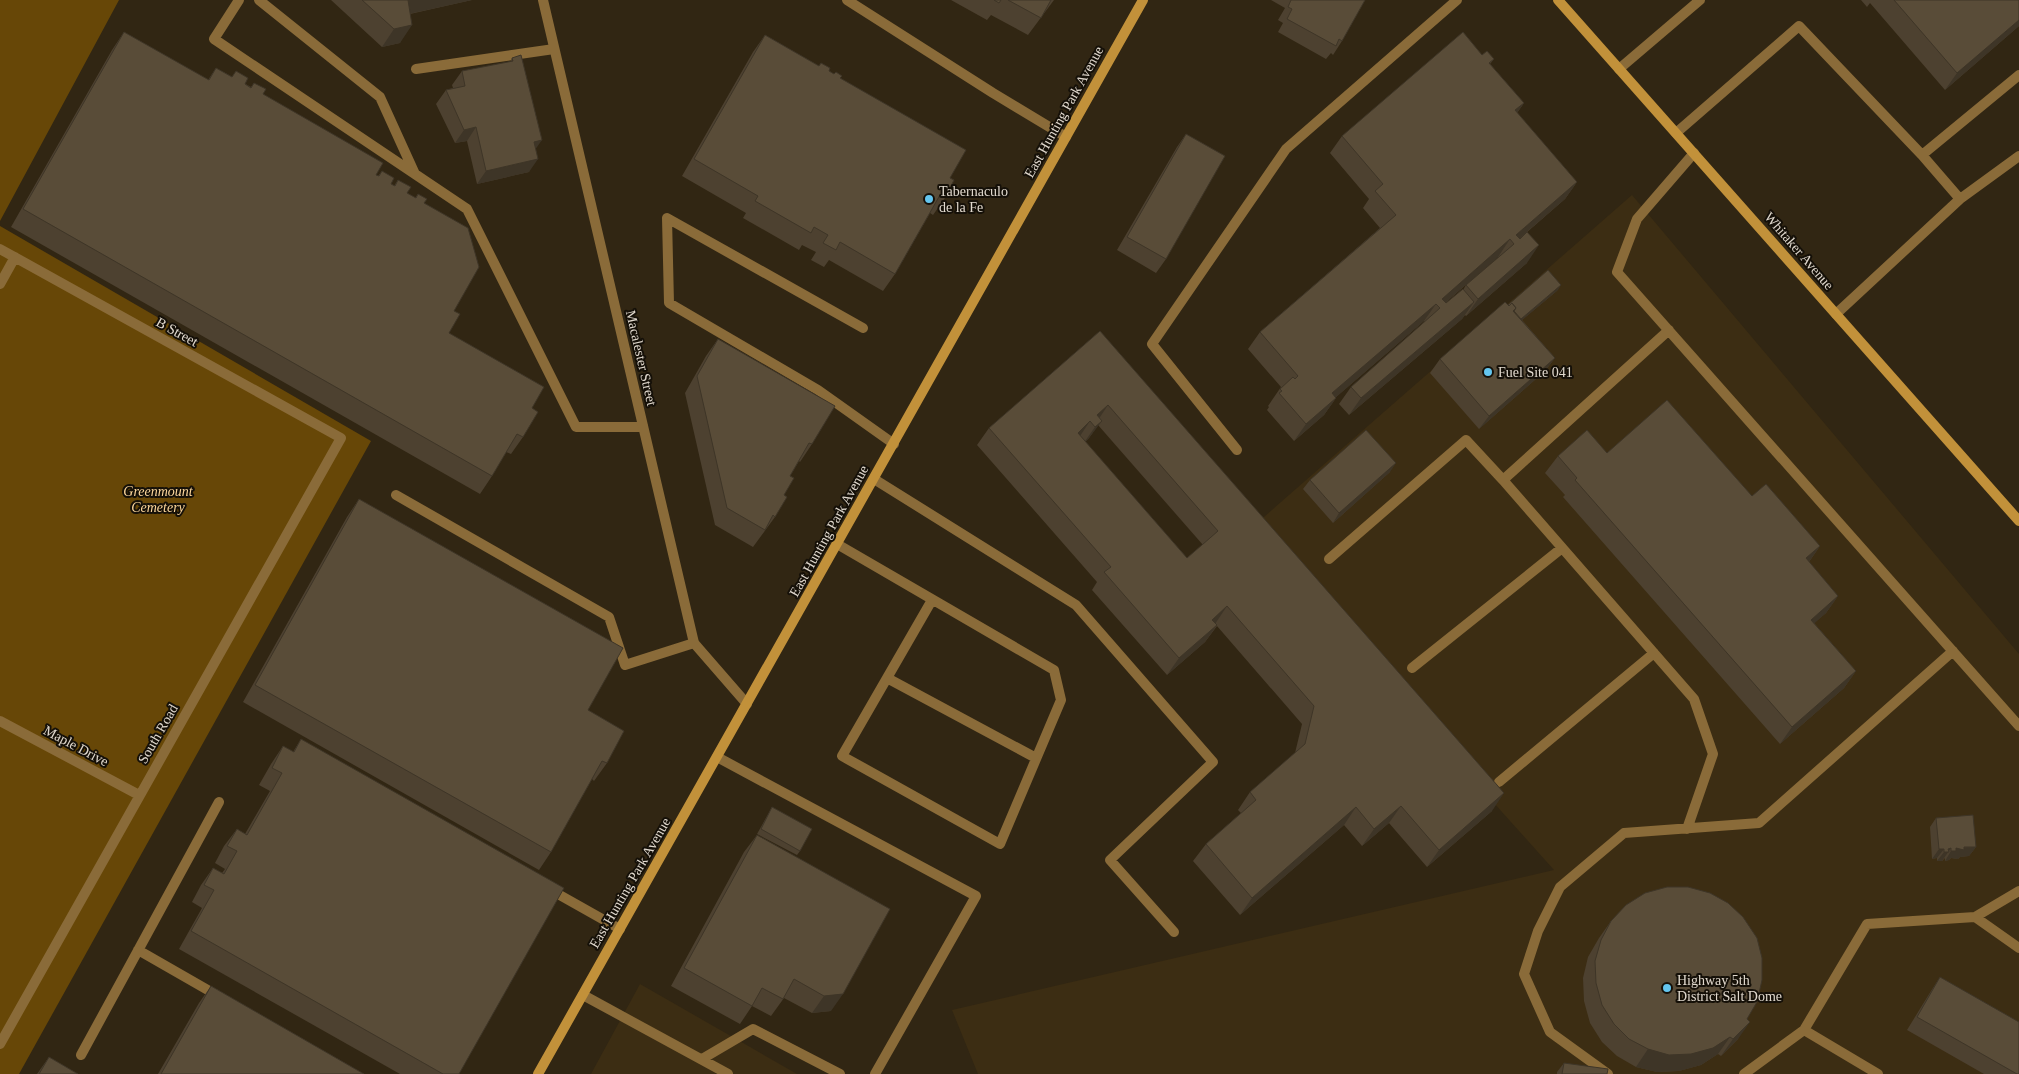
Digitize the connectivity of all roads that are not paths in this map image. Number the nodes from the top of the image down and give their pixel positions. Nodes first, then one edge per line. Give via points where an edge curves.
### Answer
1 (239, 0) edge
2 (259, 0) edge
3 (543, 0) edge
4 (847, 0) edge
5 (1143, 0) edge
6 (1457, 0) edge
7 (1558, 0) edge
8 (1700, 0) edge
9 (554, 49) junction
10 (416, 69) dead end
11 (1620, 69) junction
12 (2019, 75) edge
13 (1676, 133) junction
14 (1066, 137) junction
15 (1694, 153) junction
16 (1922, 155) junction
17 (2019, 156) edge
18 (416, 175) junction
19 (1960, 199) junction
20 (0, 249) edge
21 (15, 257) junction
22 (0, 284) edge
23 (1836, 314) junction
24 (863, 328) dead end
25 (1669, 330) junction
26 (644, 427) junction
27 (341, 438) joint
28 (894, 444) junction
29 (1237, 450) dead end
30 (874, 479) junction
31 (1503, 480) junction
32 (396, 495) dead end
33 (2019, 521) edge
34 (837, 544) junction
35 (1562, 548) junction
36 (1329, 559) dead end
37 (932, 600) junction
38 (694, 643) junction
39 (1953, 651) junction
40 (1654, 653) junction
41 (1412, 668) dead end
42 (886, 678) junction
43 (747, 704) junction
44 (0, 722) edge
45 (2019, 726) edge
46 (717, 757) junction
47 (1036, 758) junction
48 (1499, 782) dead end
49 (139, 795) junction
50 (219, 802) dead end
51 (1687, 828) junction
52 (543, 886) edge
53 (2019, 891) edge
54 (1975, 917) junction
55 (620, 929) junction
56 (1174, 932) dead end
57 (2019, 948) edge
58 (138, 950) junction
59 (583, 995) junction
60 (232, 1005) edge
61 (1804, 1030) junction
62 (0, 1044) edge
63 (81, 1055) dead end
64 (702, 1059) junction
65 (538, 1074) edge
66 (728, 1074) edge
67 (840, 1074) edge
68 (875, 1074) edge
69 (1608, 1074) edge
70 (1744, 1074) edge
71 (1878, 1074) edge

1 - 18 street via 214,40
2 - 18 street via 380,97
3 - 9 street, Macalester Street
4 - 14 street
5 - 14 main road, East Hunting Park Avenue
6 - 29 street via 1286,149 1152,344
7 - 11 main road, Whitaker Avenue
8 - 11 street
9 - 10 street
9 - 26 street, Macalester Street
11 - 13 main road, Whitaker Avenue
12 - 16 street
13 - 15 main road, Whitaker Avenue
13 - 16 street via 1799,26
14 - 28 main road, East Hunting Park Avenue
15 - 23 main road, Whitaker Avenue
15 - 25 street via 1637,219 1617,272
16 - 19 street
17 - 19 street
18 - 26 street via 467,209 576,427
19 - 23 street
20 - 21 street, B Street
21 - 22 street
21 - 27 street, B Street
23 - 33 main road, Whitaker Avenue
24 - 28 street via 666,218 669,303 818,390
25 - 31 street
25 - 39 street
26 - 38 street, Macalester Street
27 - 49 street, South Road
28 - 30 main road, East Hunting Park Avenue
30 - 34 main road, East Hunting Park Avenue
30 - 56 street via 1076,605 1213,762 1110,860
31 - 35 street
31 - 36 street via 1466,440
32 - 38 street via 609,617 625,665
34 - 37 street
34 - 43 main road, East Hunting Park Avenue
35 - 40 street
35 - 41 street
37 - 42 street
37 - 47 street via 1054,670 1062,700
38 - 43 street, Macalester Street
39 - 45 street
39 - 51 street via 1759,823
40 - 48 street
40 - 51 street via 1694,699 1713,754
42 - 47 street
42 - 47 street via 842,756 1000,844
43 - 46 main road, East Hunting Park Avenue
44 - 49 street, Maple Drive
46 - 55 main road, East Hunting Park Avenue
46 - 68 street via 976,896
49 - 62 street, South Road
50 - 58 street
51 - 69 street via 1624,833 1560,887 1538,931 1524,974 1550,1032
52 - 55 street
53 - 54 street
54 - 57 street
54 - 61 street via 1868,924
55 - 59 main road, East Hunting Park Avenue
58 - 60 street
58 - 63 street
59 - 64 street
59 - 65 main road, East Hunting Park Avenue
61 - 70 street
61 - 71 street
64 - 66 street
64 - 67 street via 753,1029

